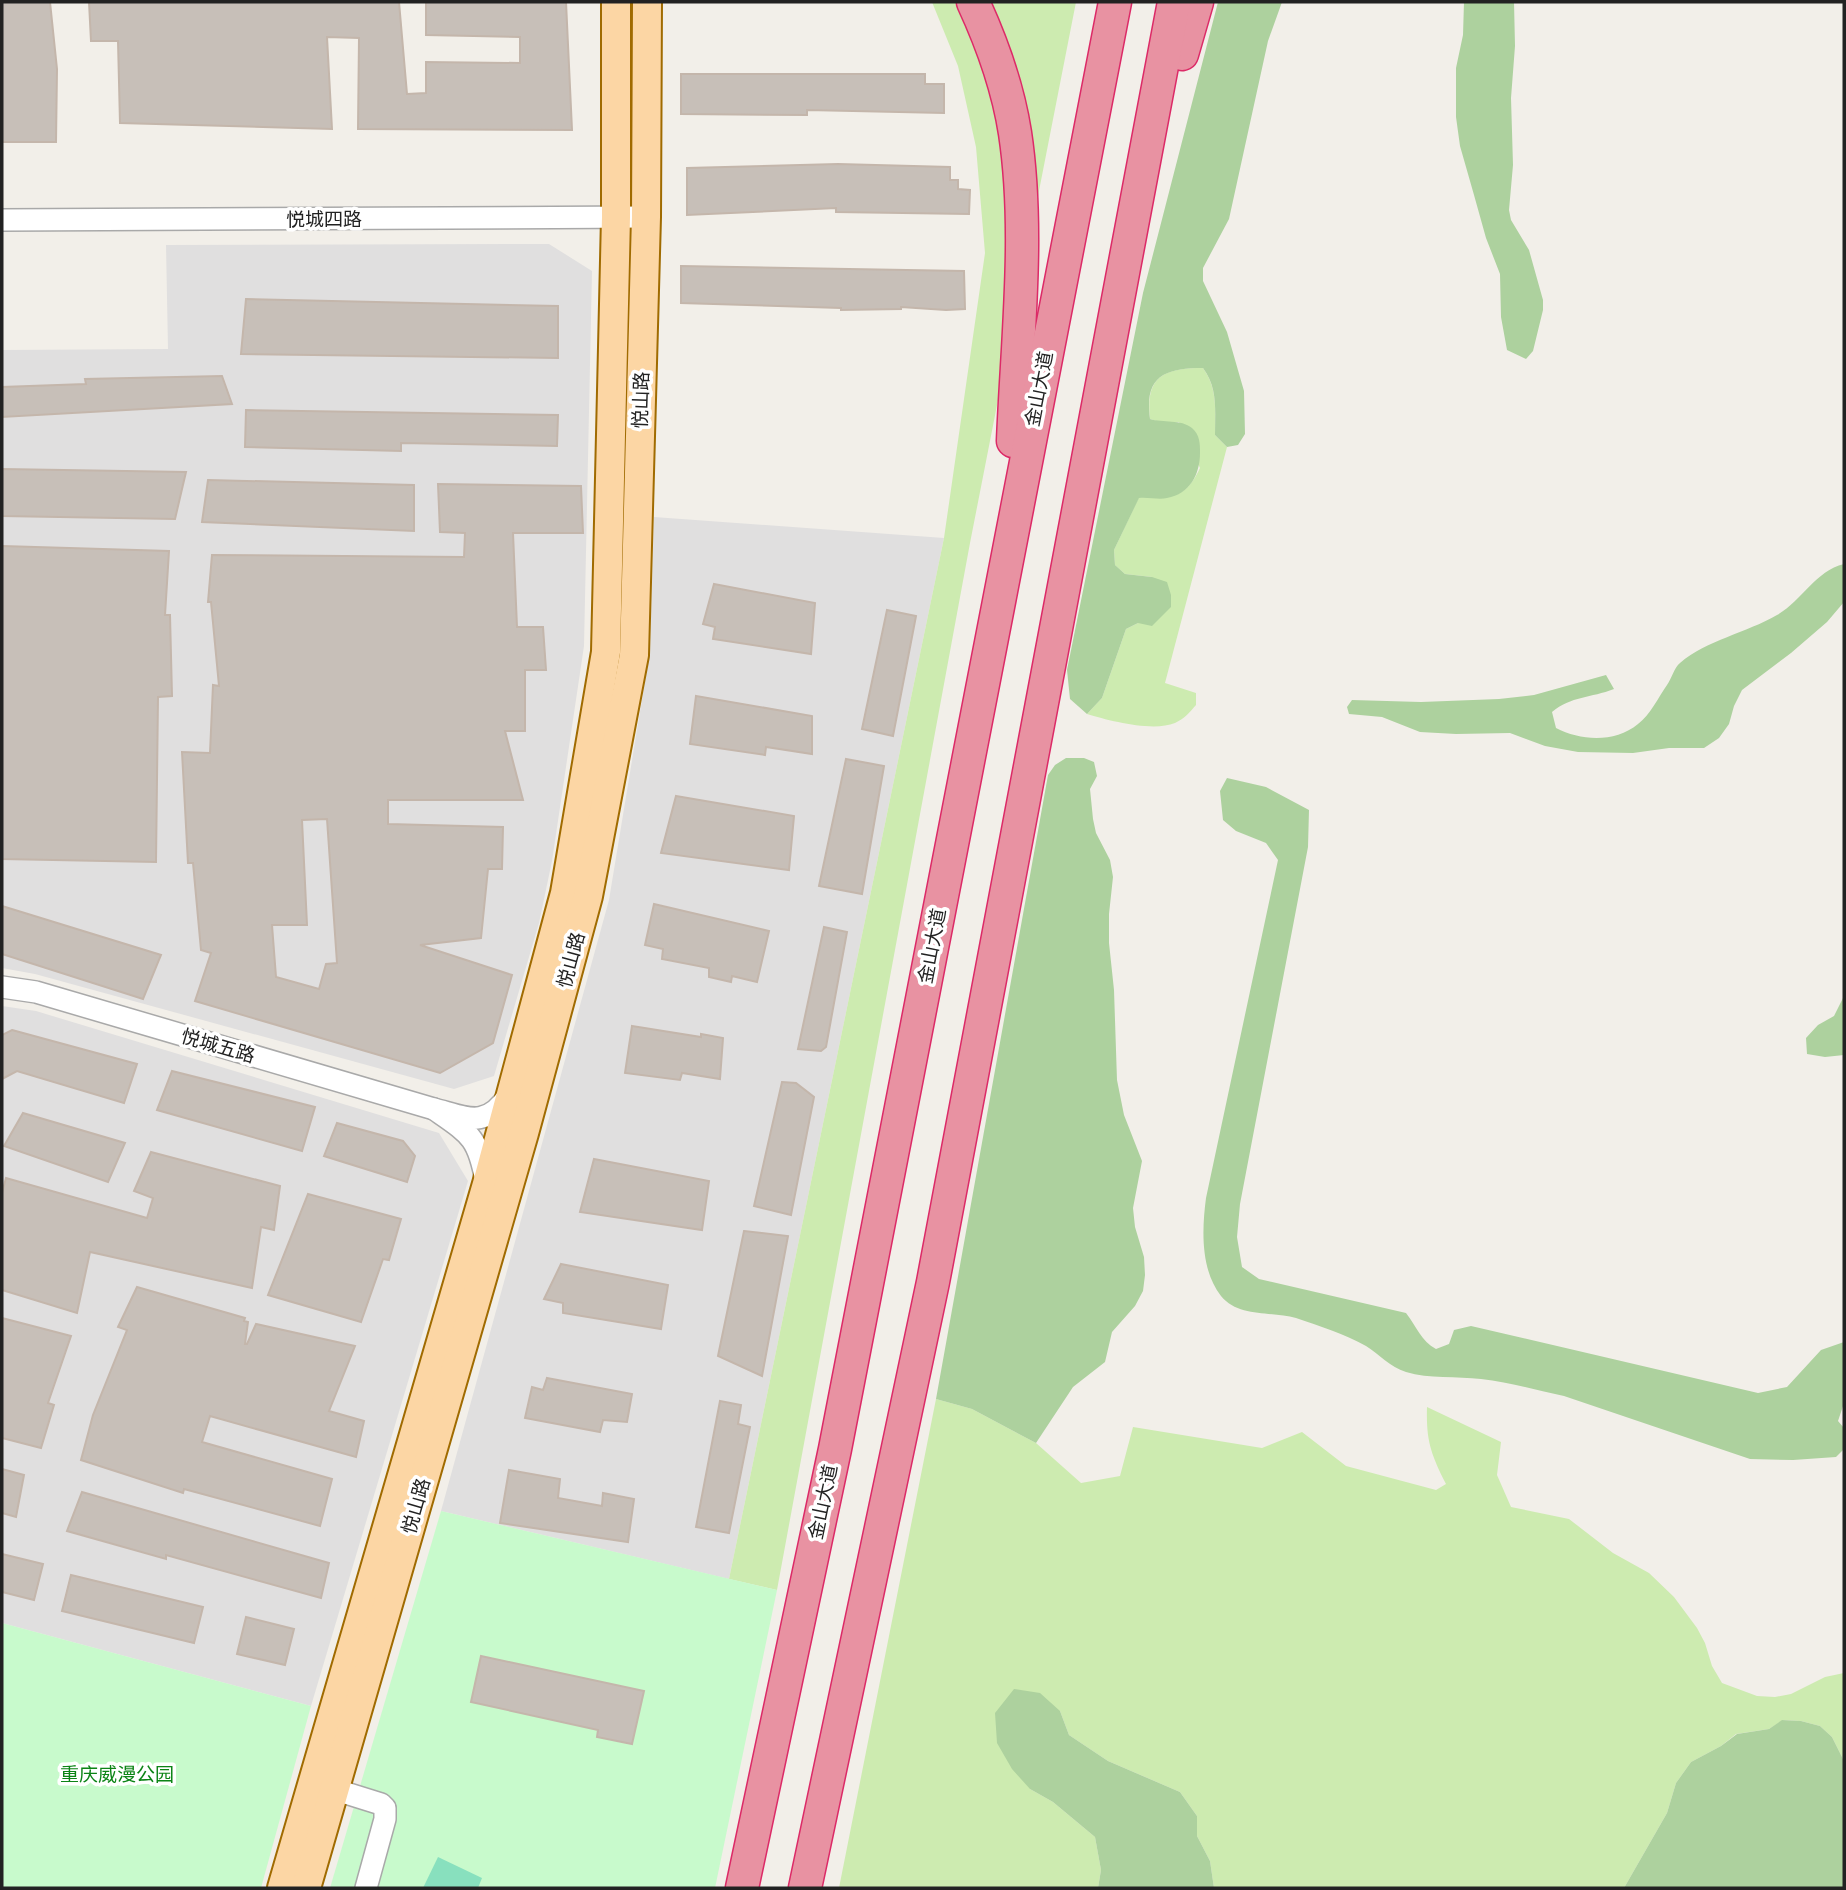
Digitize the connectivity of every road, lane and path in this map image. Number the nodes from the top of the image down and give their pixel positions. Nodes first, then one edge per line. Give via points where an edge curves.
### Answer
1 (616, 2) edge
2 (647, 2) edge
3 (973, 2) edge
4 (1115, 2) edge
5 (1174, 2) edge
6 (1197, 2) edge
7 (616, 217) junction
8 (646, 217) junction
9 (2, 220) edge
10 (1130, 241) junction
11 (1009, 542) junction
12 (2, 987) edge
13 (512, 1091) junction
14 (434, 1109) junction
15 (486, 1184) junction
16 (334, 1789) junction
17 (282, 1888) edge
18 (306, 1888) edge
19 (366, 1888) edge
20 (742, 1888) edge
21 (805, 1888) edge

1 - 7 main road, 悦山路
2 - 8 main road, 悦山路
3 - 11 highway via 1007,96 1019,169 1021,257
4 - 11 highway, 金山大道
5 - 10 highway
6 - 10 highway
7 - 8 street, 悦城四路
7 - 9 street, 悦城四路
7 - 13 main road, 悦山路 via 606,652 565,893
8 - 16 main road, 悦山路 via 634,655 588,896
10 - 21 highway via 933,1282
11 - 20 highway, 金山大道 via 835,1449
12 - 14 street, 悦城五路 via 36,992
13 - 14 street, 悦城五路 via 493,1115 483,1119
13 - 15 main road, 悦山路
14 - 15 street via 475,1140
15 - 17 main road, 悦山路
16 - 18 main road, 悦山路
16 - 19 street via 385,1808

